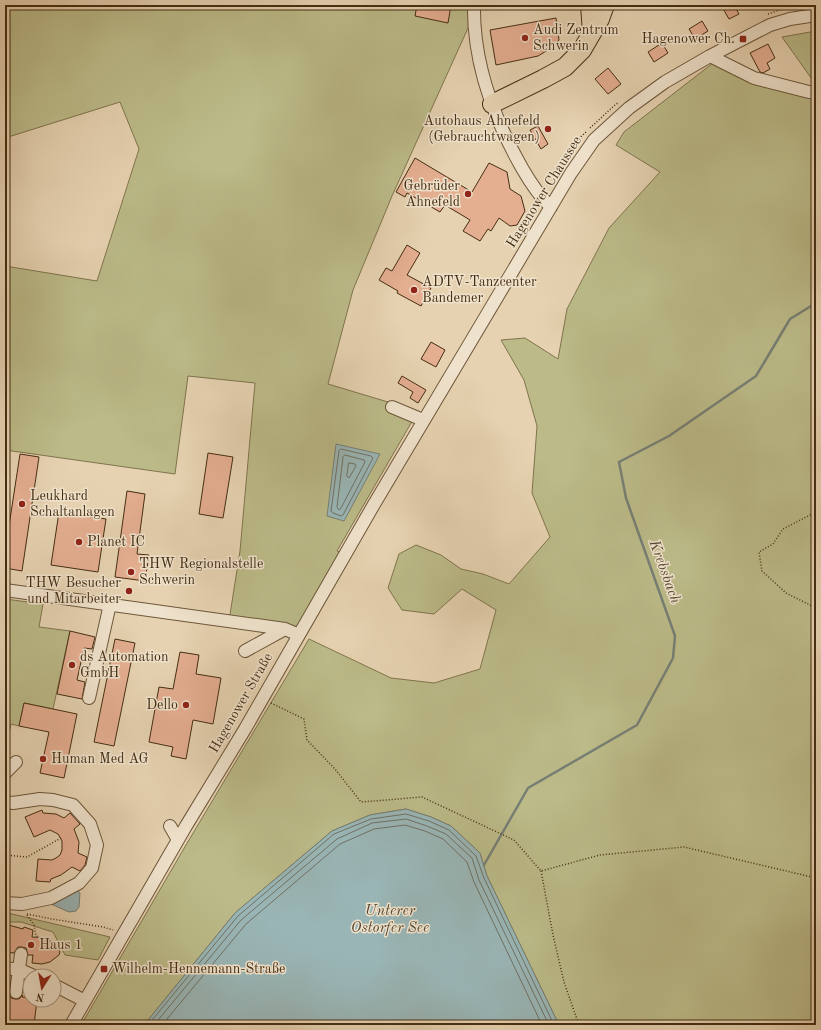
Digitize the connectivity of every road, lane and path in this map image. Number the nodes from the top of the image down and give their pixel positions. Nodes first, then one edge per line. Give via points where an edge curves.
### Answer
1 (474, 5) edge
2 (590, 5) edge
3 (605, 5) edge
4 (816, 15) edge
5 (592, 34) junction
6 (710, 56) junction
7 (809, 92) dead end
8 (492, 104) junction
9 (551, 207) junction
10 (392, 407) dead end
11 (423, 420) junction
12 (816, 512) edge
13 (5, 590) edge
14 (110, 604) junction
15 (816, 608) edge
16 (286, 629) junction
17 (299, 635) junction
18 (246, 651) dead end
19 (89, 698) dead end
20 (263, 698) junction
21 (16, 762) dead end
22 (5, 772) edge
23 (5, 802) edge
24 (170, 826) dead end
25 (61, 838) dead end
26 (178, 840) junction
27 (5, 855) edge
28 (541, 871) junction
29 (816, 878) edge
30 (5, 903) edge
31 (117, 931) dead end
32 (40, 938) dead end
33 (21, 954) dead end
34 (5, 968) edge
35 (20, 970) junction
36 (62, 989) edge
37 (16, 992) dead end
38 (85, 1001) junction
39 (71, 1025) edge
40 (579, 1025) edge

1 - 8 street via 479,57
2 - 5 highway
3 - 5 highway
4 - 6 street, Hagenower Chaussee via 770,25
5 - 8 highway via 582,50 565,67
6 - 7 street via 754,78
6 - 9 street, Hagenower Chaussee via 665,82 629,108 594,140
8 - 9 street via 513,152 532,184
9 - 11 street, Hagenower Chaussee
10 - 11 street
11 - 17 street, Hagenower Straße via 322,587
12 - 15 path via 783,529 773,544 759,552 762,571 786,593
13 - 14 street
14 - 16 street
14 - 19 street
16 - 17 street
16 - 18 street
17 - 20 street, Hagenower Straße
20 - 26 street, Hagenower Straße
20 - 28 path via 304,719 307,740 362,802 422,797 514,840
21 - 22 street
23 - 30 street via 40,799 73,804 90,824 97,845 92,868 79,883 51,898 22,904
24 - 26 street
25 - 27 path via 27,857
26 - 38 street, Hagenower Straße
28 - 29 path via 600,855 684,847
28 - 40 path via 561,968
31 - 32 path via 26,913 34,925 36,936
33 - 35 street
34 - 35 street
35 - 37 street
36 - 38 street
38 - 39 street, Hagenower Straße

